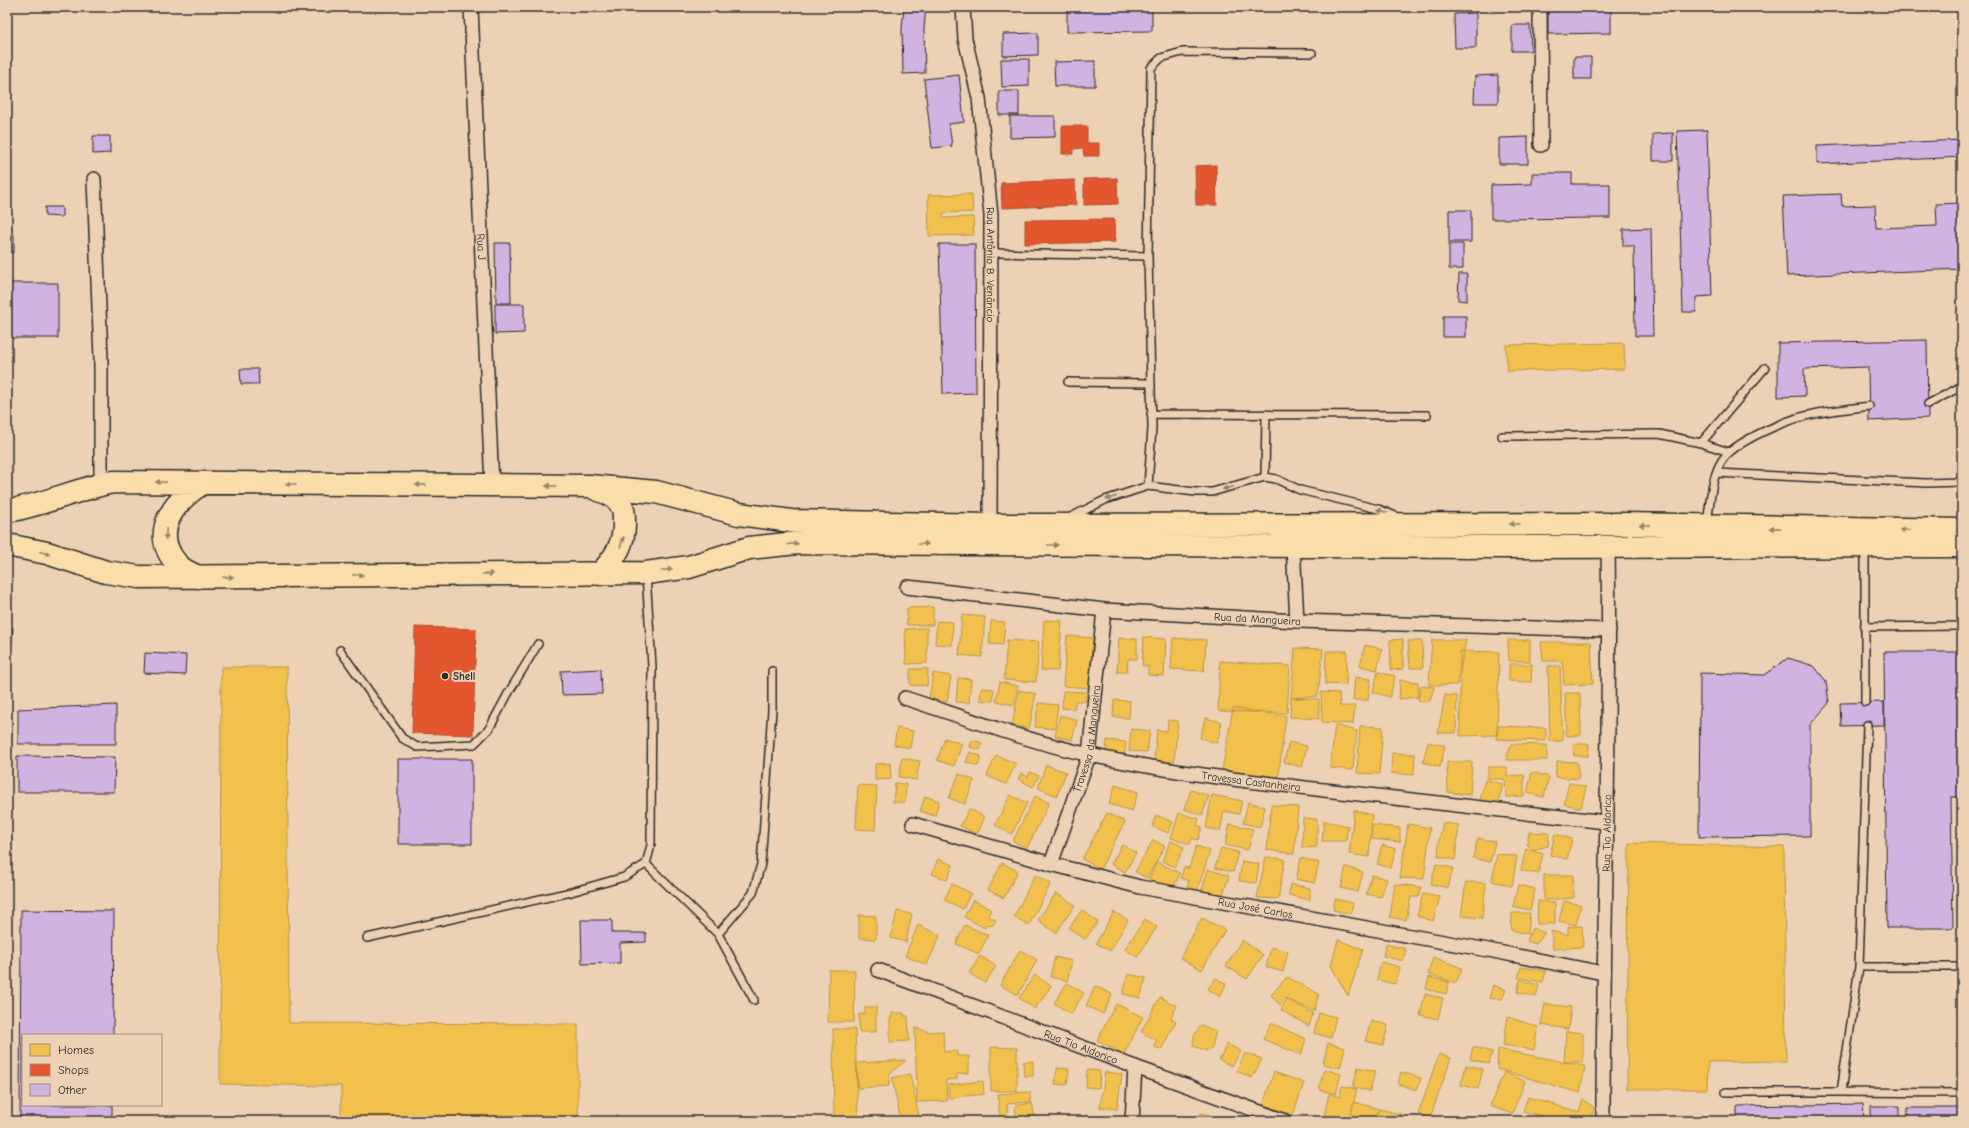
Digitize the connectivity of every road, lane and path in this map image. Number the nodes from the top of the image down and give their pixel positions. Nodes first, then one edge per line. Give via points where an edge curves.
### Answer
1 (471, 7) edge
2 (963, 7) edge
3 (1540, 7) edge
4 (1312, 53) dead end
5 (1541, 145) dead end
6 (94, 179) dead end
7 (991, 253) junction
8 (1148, 256) junction
9 (1765, 368) dead end
10 (1068, 382) dead end
11 (1150, 383) junction
12 (1962, 386) edge
13 (1928, 404) dead end
14 (1869, 406) dead end
15 (1151, 414) junction
16 (1266, 414) junction
17 (1427, 415) dead end
18 (1502, 436) dead end
19 (1702, 443) junction
20 (1729, 452) junction
21 (1716, 474) junction
22 (1265, 477) junction
23 (1962, 482) edge
24 (203, 483) junction
25 (101, 484) junction
26 (492, 486) junction
27 (590, 486) junction
28 (1148, 486) junction
29 (7, 511) edge
30 (1057, 524) junction
31 (1418, 524) junction
32 (990, 525) junction
33 (1707, 526) junction
34 (1962, 530) edge
35 (7, 545) edge
36 (1293, 546) junction
37 (1608, 546) junction
38 (1865, 546) junction
39 (1962, 546) edge
40 (646, 573) junction
41 (600, 574) junction
42 (198, 577) junction
43 (907, 586) dead end
44 (1104, 610) junction
45 (1296, 621) junction
46 (1864, 626) junction
47 (1962, 626) edge
48 (1609, 630) junction
49 (538, 644) dead end
50 (340, 650) dead end
51 (772, 671) dead end
52 (905, 698) dead end
53 (1865, 702) dead end
54 (1867, 725) dead end
55 (1089, 755) junction
56 (1606, 822) junction
57 (913, 824) dead end
58 (646, 864) junction
59 (1051, 864) junction
60 (718, 934) junction
61 (367, 938) dead end
62 (1859, 967) junction
63 (1962, 967) edge
64 (878, 970) dead end
65 (1603, 973) junction
66 (754, 1000) dead end
67 (1135, 1067) junction
68 (1726, 1092) dead end
69 (1841, 1092) junction
70 (1962, 1093) edge
71 (1132, 1121) edge
72 (1285, 1121) edge
73 (1603, 1121) edge

1 - 26 street, Rua J
2 - 7 street, Rua Antônio B. Venâncio via 965,39 979,98 991,215
3 - 5 street
4 - 8 lane via 1182,52 1161,58 1151,68
6 - 25 street via 101,358
7 - 8 lane
7 - 32 street, Rua Antônio B. Venâncio
8 - 11 lane
9 - 19 lane
10 - 11 lane
11 - 15 lane
12 - 13 lane
14 - 20 lane via 1813,414 1772,428 1742,442
15 - 16 lane
15 - 28 lane
16 - 17 lane
16 - 22 lane
18 - 19 lane via 1659,434
19 - 20 lane
20 - 21 lane
21 - 23 lane via 1926,483
21 - 33 lane
22 -> 28 lane via 1212,492
31 -> 22 lane via 1378,509 1300,490
24 -> 25 highway
26 -> 24 highway
24 -> 42 highway via 188,492 176,504 166,525 166,543 170,554 178,566
25 - 29 highway via 43,503
27 -> 26 highway
27 - 32 highway via 656,492 739,514 791,521
41 -> 27 highway via 617,555 622,544 625,533 624,508 615,497
28 -> 30 lane via 1105,500
30 - 31 highway
30 - 32 highway
33 -> 31 highway
34 -> 33 highway
35 -> 42 highway via 47,553 106,572 139,577
36 - 37 highway
40 -> 36 highway via 689,567 749,548 797,543
36 - 45 street
37 - 38 highway
37 - 48 street, Rua Tio Aldorico
38 - 39 highway
38 - 46 lane
40 - 41 highway
40 - 58 lane via 652,685 651,845
42 -> 41 highway
43 - 44 street, Rua da Mangueira
44 - 45 street, Rua da Mangueira
44 - 55 street, Travessa da Mangueira
45 - 48 street, Rua da Mangueira
46 - 47 lane
46 - 53 lane
48 - 56 street, Rua Tio Aldorico
49 - 50 lane via 489,729 474,744 417,747 397,732
51 - 60 lane via 772,710 761,864 753,893
52 - 55 street, Travessa Castanheira
54 - 62 lane
55 - 56 street, Travessa Castanheira via 1222,778
55 - 59 street, Travessa da Mangueira
56 - 65 street, Rua Tio Aldorico
57 - 59 street, Rua José Carlos
58 - 60 lane
58 - 61 lane via 624,877 571,892
59 - 65 street, Rua José Carlos via 1140,887
60 - 66 lane
62 - 63 lane
62 - 69 lane
64 - 67 street, Rua Tio Aldorico
65 - 73 street, Rua Tio Aldorico
67 - 71 street
67 - 72 street, Rua Tio Aldorico
68 - 69 lane
69 - 70 lane

